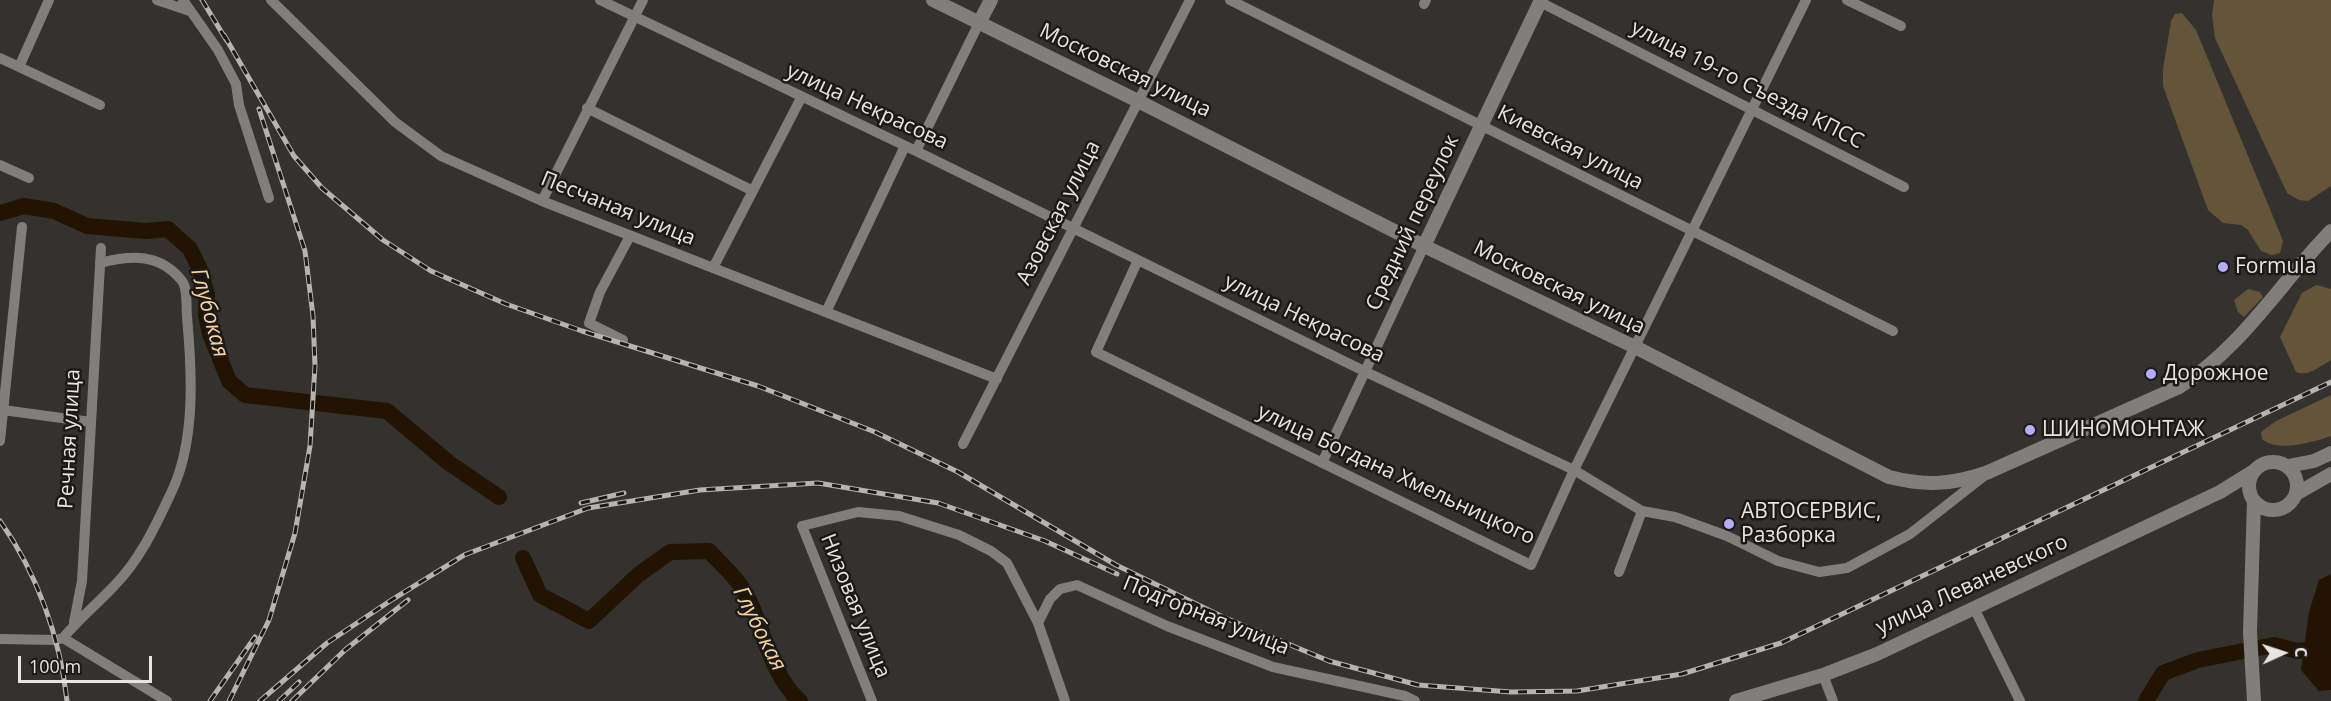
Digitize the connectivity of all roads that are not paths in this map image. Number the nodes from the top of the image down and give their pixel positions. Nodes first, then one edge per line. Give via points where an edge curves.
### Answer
1 (49, 0) edge
2 (157, 0) edge
3 (183, 0) edge
4 (271, 0) edge
5 (600, 0) edge
6 (642, 0) edge
7 (933, 0) edge
8 (991, 0) edge
9 (1190, 0) edge
10 (1230, 0) edge
11 (1806, 0) edge
12 (1847, 0) edge
13 (1540, 1) edge
14 (191, 11) junction
15 (634, 16) junction
16 (979, 23) junction
17 (1901, 26) dead end
18 (0, 58) edge
19 (19, 67) junction
20 (801, 98) junction
21 (1138, 100) junction
22 (100, 105) dead end
23 (587, 108) junction
24 (1752, 109) junction
25 (1482, 126) junction
26 (905, 146) junction
27 (916, 151) junction
28 (0, 165) edge
29 (29, 178) dead end
30 (1904, 187) dead end
31 (753, 191) junction
32 (269, 198) dead end
33 (542, 201) junction
34 (22, 227) dead end
35 (1074, 228) junction
36 (1694, 231) junction
37 (2331, 231) edge
38 (630, 236) junction
39 (1424, 246) junction
40 (101, 249) dead end
41 (1138, 260) junction
42 (100, 263) junction
43 (713, 268) junction
44 (826, 312) junction
45 (1893, 331) dead end
46 (623, 340) dead end
47 (1636, 348) junction
48 (1366, 372) junction
49 (997, 379) junction
50 (3, 410) junction
51 (91, 422) junction
52 (0, 441) edge
53 (963, 444) dead end
54 (2331, 453) edge
55 (1322, 463) junction
56 (2288, 466) junction
57 (1575, 470) junction
58 (2254, 471) junction
59 (1986, 473) junction
60 (2331, 474) edge
61 (2220, 492) junction
62 (2296, 494) junction
63 (2252, 497) junction
64 (2275, 510) junction
65 (1642, 511) junction
66 (2254, 536) junction
67 (1619, 572) dead end
68 (1974, 608) junction
69 (1038, 623) junction
70 (66, 634) junction
71 (0, 639) edge
72 (1823, 675) junction
73 (166, 701) edge
74 (872, 701) edge
75 (1065, 701) edge
76 (1415, 701) edge
77 (1736, 701) edge
78 (1833, 701) edge
79 (2020, 701) edge
80 (2254, 701) edge

1 - 19 street
2 - 14 street
3 - 14 street
4 - 33 street, Песчаная улица via 395,122 441,156
5 - 15 street, улица Некрасова
6 - 15 street
7 - 16 main road, Московская улица
8 - 16 main road
9 - 21 street, Азовская улица
10 - 25 street, Киевская улица
11 - 24 street, улица Богдана Хмельницкого
12 - 17 street
13 - 24 street, улица 19-го Съезда КПСС
13 - 25 main road, Средний переулок
14 - 32 street via 236,84
15 - 20 street, улица Некрасова
15 - 23 street
16 - 21 main road, Московская улица
16 - 27 street
18 - 19 street
19 - 22 street
20 - 26 street, улица Некрасова
20 - 31 street
21 - 35 street, Азовская улица
21 - 39 main road, Московская улица
23 - 31 street
23 - 33 street
24 - 30 street, улица 19-го Съезда КПСС
24 - 36 street, улица Богдана Хмельницкого
25 - 36 street, Киевская улица
25 - 39 main road, Средний переулок
26 - 27 street, улица Некрасова
26 - 44 street
27 - 35 street, улица Некрасова
28 - 29 street
31 - 43 street
33 - 38 street, Песчаная улица
34 - 50 street
35 - 41 street, улица Некрасова
35 - 49 street, Азовская улица
36 - 45 street, Киевская улица
36 - 47 street, улица Богдана Хмельницкого
37 - 59 main road, Московская улица via 2240,337 2199,374 2179,387
38 - 43 street, Песчаная улица
38 - 46 street via 600,292 589,323
39 - 47 main road, Московская улица
39 - 48 street, Средний переулок
40 - 42 street, Речная улица
41 - 48 street, улица Некрасова
41 - 55 street, улица Богдана Хмельницкого via 1096,352
42 - 51 street, Речная улица
42 - 70 street via 126,257 150,258 172,271 184,284 192,377 189,416 178,475 147,541 116,585
43 - 44 street, Песчаная улица
44 - 49 street, Песчаная улица
47 - 57 street, улица Богдана Хмельницкого
47 - 59 main road, Московская улица via 1889,477 1918,484 1959,482
48 - 55 street, Средний переулок
48 - 57 street, улица Некрасова
49 - 53 street, Азовская улица
50 - 51 street
50 - 52 street
51 - 70 street, Речная улица via 81,596
54 - 56 main road
55 - 57 street, улица Богдана Хмельницкого via 1531,565
56 - 58 main road via 2270,461
56 - 62 main road via 2298,482
57 - 65 street, улица Некрасова
58 - 61 main road, улица Леваневского
58 - 63 main road via 2249,482
59 - 65 street, улица Некрасова via 1910,534 1847,568 1819,572 1778,561 1727,536 1676,518
60 - 62 main road
61 - 63 main road, улица Леваневского via 2240,490
61 - 68 main road, улица Леваневского
62 - 64 main road via 2288,505
63 - 64 main road via 2262,507
63 - 66 main road
64 - 66 main road via 2264,518
65 - 67 street
66 - 80 main road via 2250,632
68 - 72 main road, улица Леваневского
68 - 79 street
69 - 74 street, Низовая улица via 1007,563 959,535 899,516 858,512 802,526
69 - 75 street
69 - 76 street, Подгорная улица via 1060,589 1086,587 1167,626 1273,667
70 - 71 street via 56,640
70 - 73 street
72 - 77 main road, улица Леваневского
72 - 78 street

